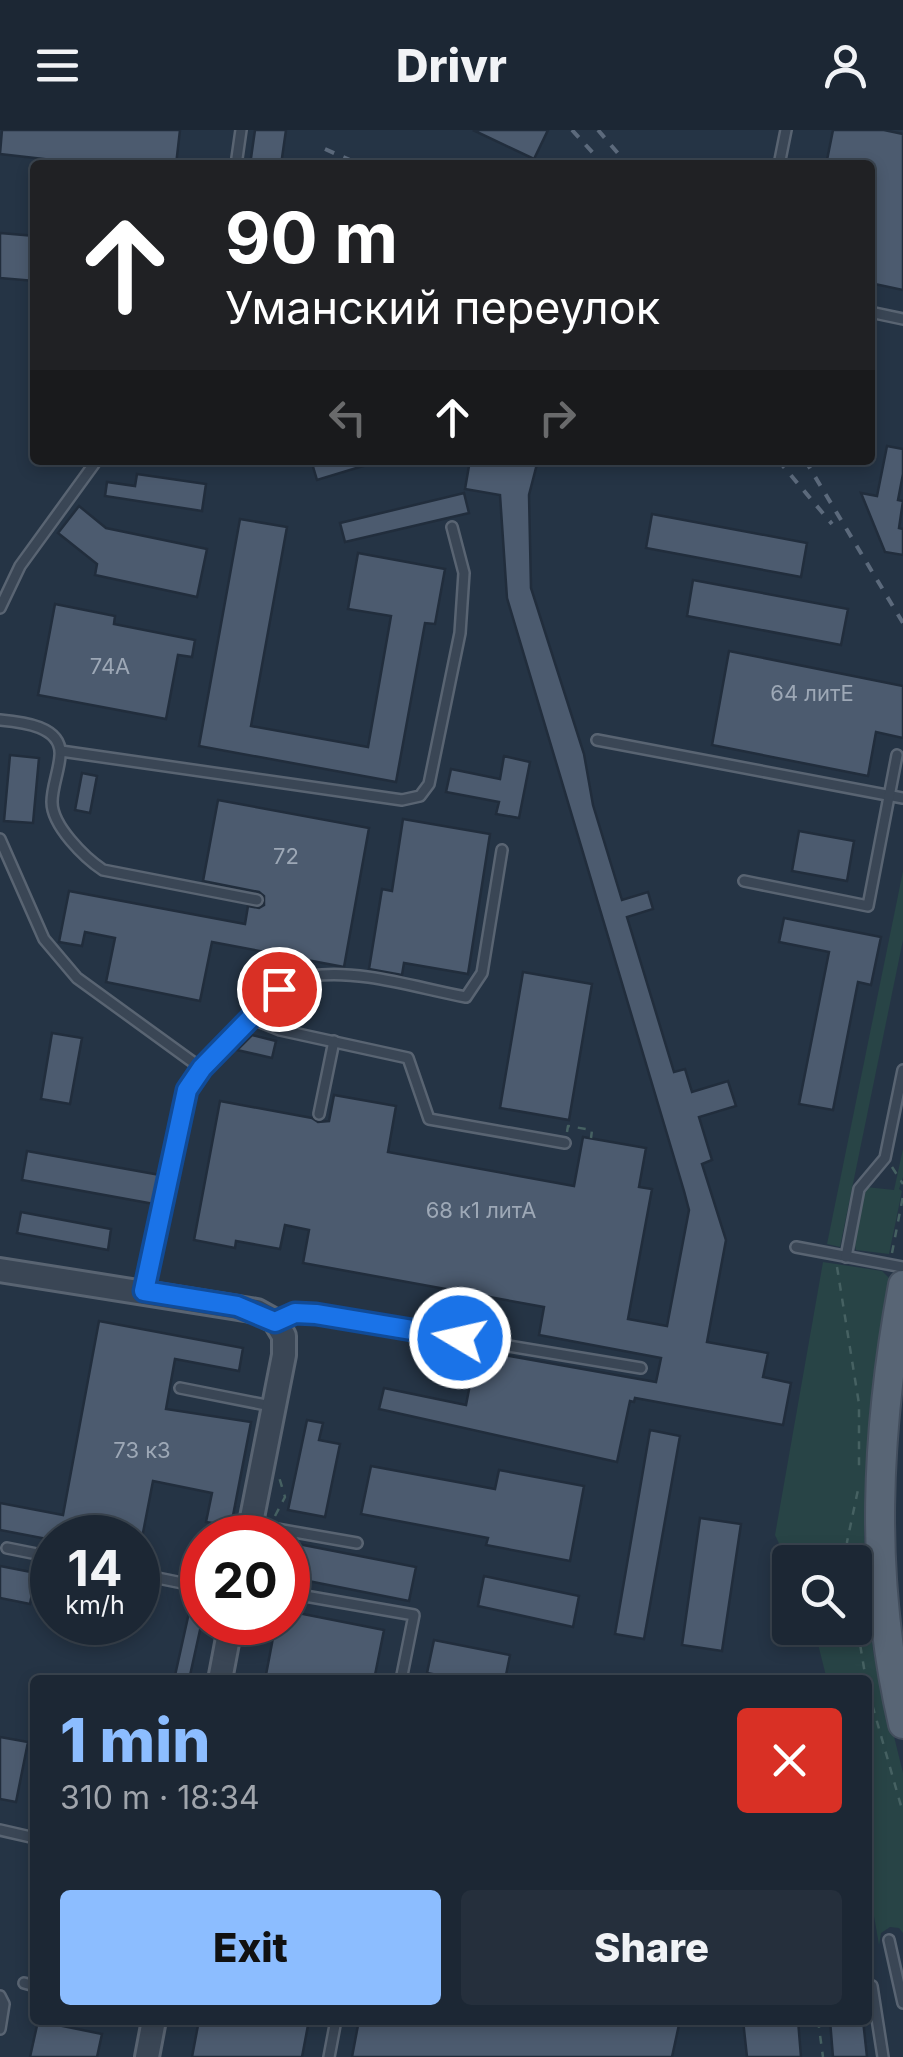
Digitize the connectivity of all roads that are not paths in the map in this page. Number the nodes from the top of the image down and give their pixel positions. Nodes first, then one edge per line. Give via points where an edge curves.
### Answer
1 (241, 130) edge
2 (786, 130) edge
3 (237, 160) edge
4 (780, 160) edge
5 (875, 313) edge
6 (903, 319) edge
7 (93, 465) edge
8 (452, 527) dead end
9 (0, 608) edge
10 (0, 720) edge
11 (597, 740) dead end
12 (61, 751) junction
13 (897, 755) dead end
14 (890, 796) junction
15 (903, 798) edge
16 (0, 840) edge
17 (502, 850) dead end
18 (744, 881) dead end
19 (258, 900) dead end
20 (248, 1017) junction
21 (334, 1041) junction
22 (202, 1068) junction
23 (903, 1070) edge
24 (319, 1114) dead end
25 (565, 1144) road end
26 (796, 1247) dead end
27 (842, 1256) junction
28 (903, 1268) edge
29 (0, 1270) edge
30 (896, 1275) edge
31 (144, 1291) junction
32 (275, 1322) junction
33 (640, 1368) dead end
34 (180, 1388) dead end
35 (274, 1406) junction
36 (258, 1515) edge
37 (310, 1537) edge
38 (357, 1543) dead end
39 (7, 1548) dead end
40 (30, 1553) edge
41 (310, 1597) edge
42 (227, 1645) edge
43 (221, 1675) edge
44 (403, 1675) edge
45 (903, 1724) edge
46 (0, 1830) edge
47 (30, 1837) edge
48 (889, 1940) dead end
49 (872, 1986) dead end
50 (0, 1996) edge
51 (903, 2003) edge
52 (153, 2025) edge
53 (335, 2025) edge
54 (0, 2030) edge
55 (147, 2057) edge
56 (329, 2057) edge
57 (883, 2057) edge

1 - 3 lane
2 - 4 lane
5 - 6 lane
7 - 9 lane via 20,566
8 - 12 lane via 464,573 460,634 429,784 420,796 402,800
10 - 12 lane via 44,730
11 - 14 lane
12 - 19 lane via 55,818 93,863
13 - 14 lane
14 - 15 lane
14 - 18 lane via 868,906
16 - 22 lane via 44,940 77,978
17 - 20 lane via 482,973 466,997 354,976 309,976 279,989
20 - 21 lane
20 - 22 lane
21 - 24 lane
21 - 25 lane via 408,1058 428,1119
22 - 31 lane via 187,1090
23 - 27 lane via 885,1158 859,1189
26 - 27 lane
27 - 30 lane
28 - 30 lane
29 - 31 street
30 - 45 main road via 879,1501 886,1639
31 - 32 street via 237,1306
32 - 33 lane via 295,1313 316,1314
32 - 35 street via 284,1355
34 - 35 lane
35 - 36 street
37 - 38 lane
39 - 40 lane
41 - 44 lane via 414,1616
42 - 43 street
46 - 47 lane
48 - 51 lane
49 - 57 lane
50 - 54 lane
52 - 55 street
53 - 56 lane

